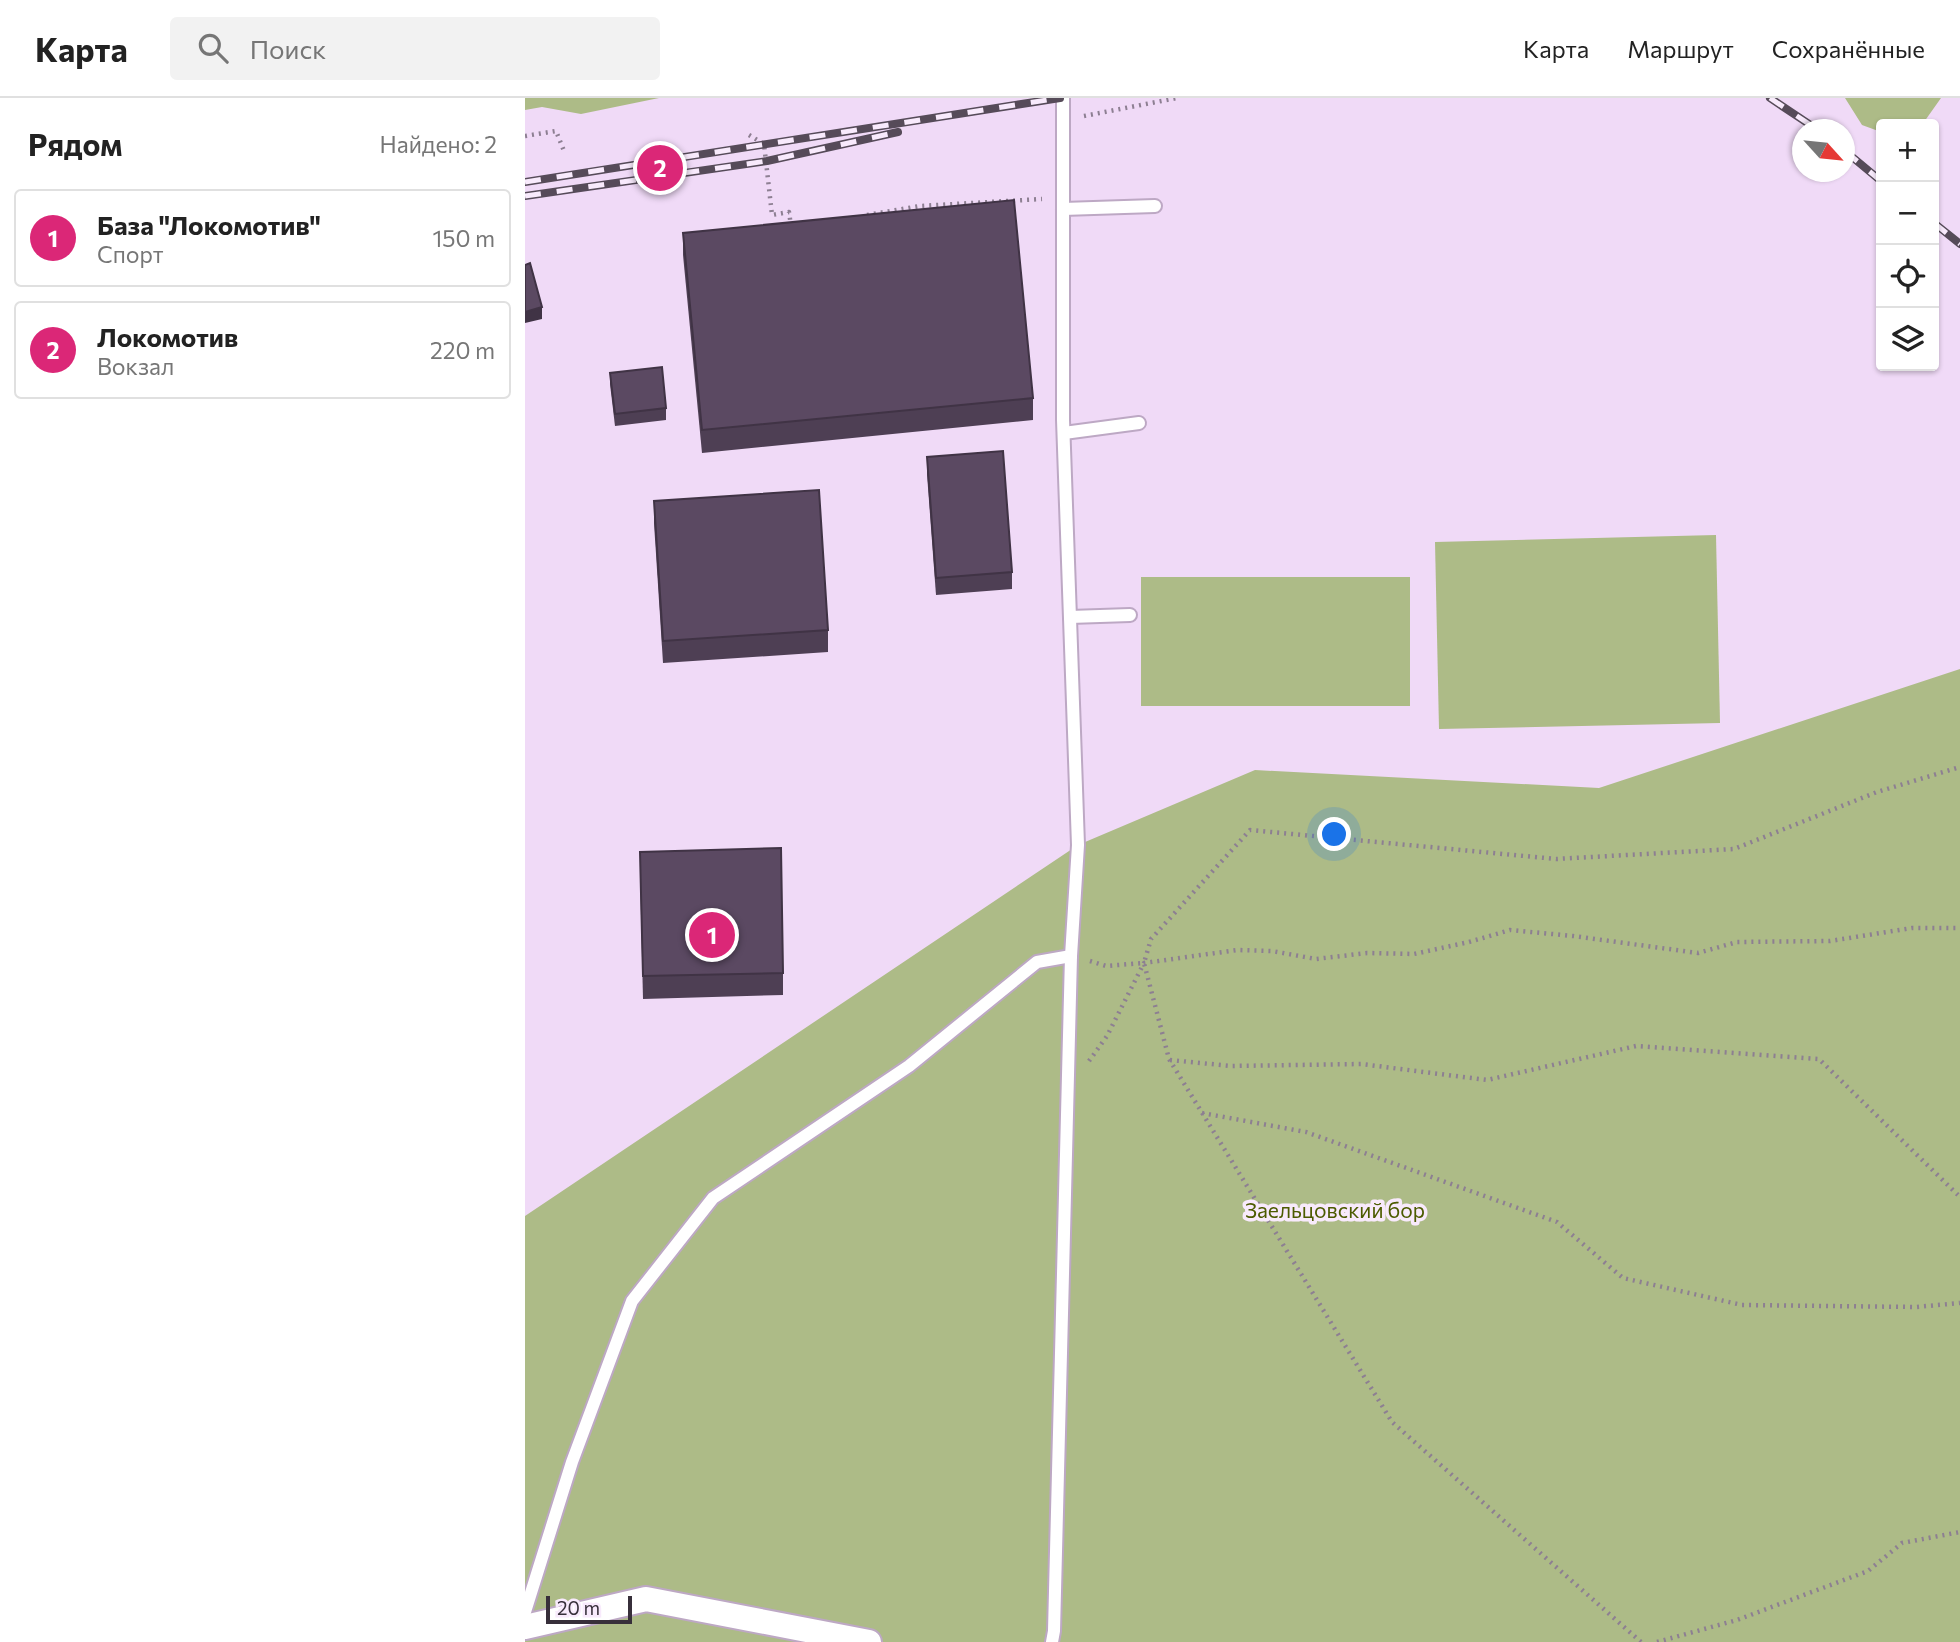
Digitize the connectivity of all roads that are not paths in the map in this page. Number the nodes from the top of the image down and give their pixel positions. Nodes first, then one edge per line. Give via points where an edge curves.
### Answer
1 (1063, 98) edge
2 (1063, 204) junction
3 (1155, 206) dead end
4 (1139, 423) dead end
5 (1064, 433) junction
6 (1130, 615) dead end
7 (1070, 617) junction
8 (1071, 956) junction
9 (525, 1612) edge
10 (525, 1627) edge
11 (869, 1642) edge
12 (1052, 1642) edge

1 - 2 lane
2 - 3 lane
2 - 5 lane
4 - 5 lane
5 - 7 lane
6 - 7 lane
7 - 8 lane via 1078,845
8 - 9 lane via 1037,962 909,1066 713,1198 632,1301 572,1462
8 - 12 lane
10 - 11 street via 646,1599

